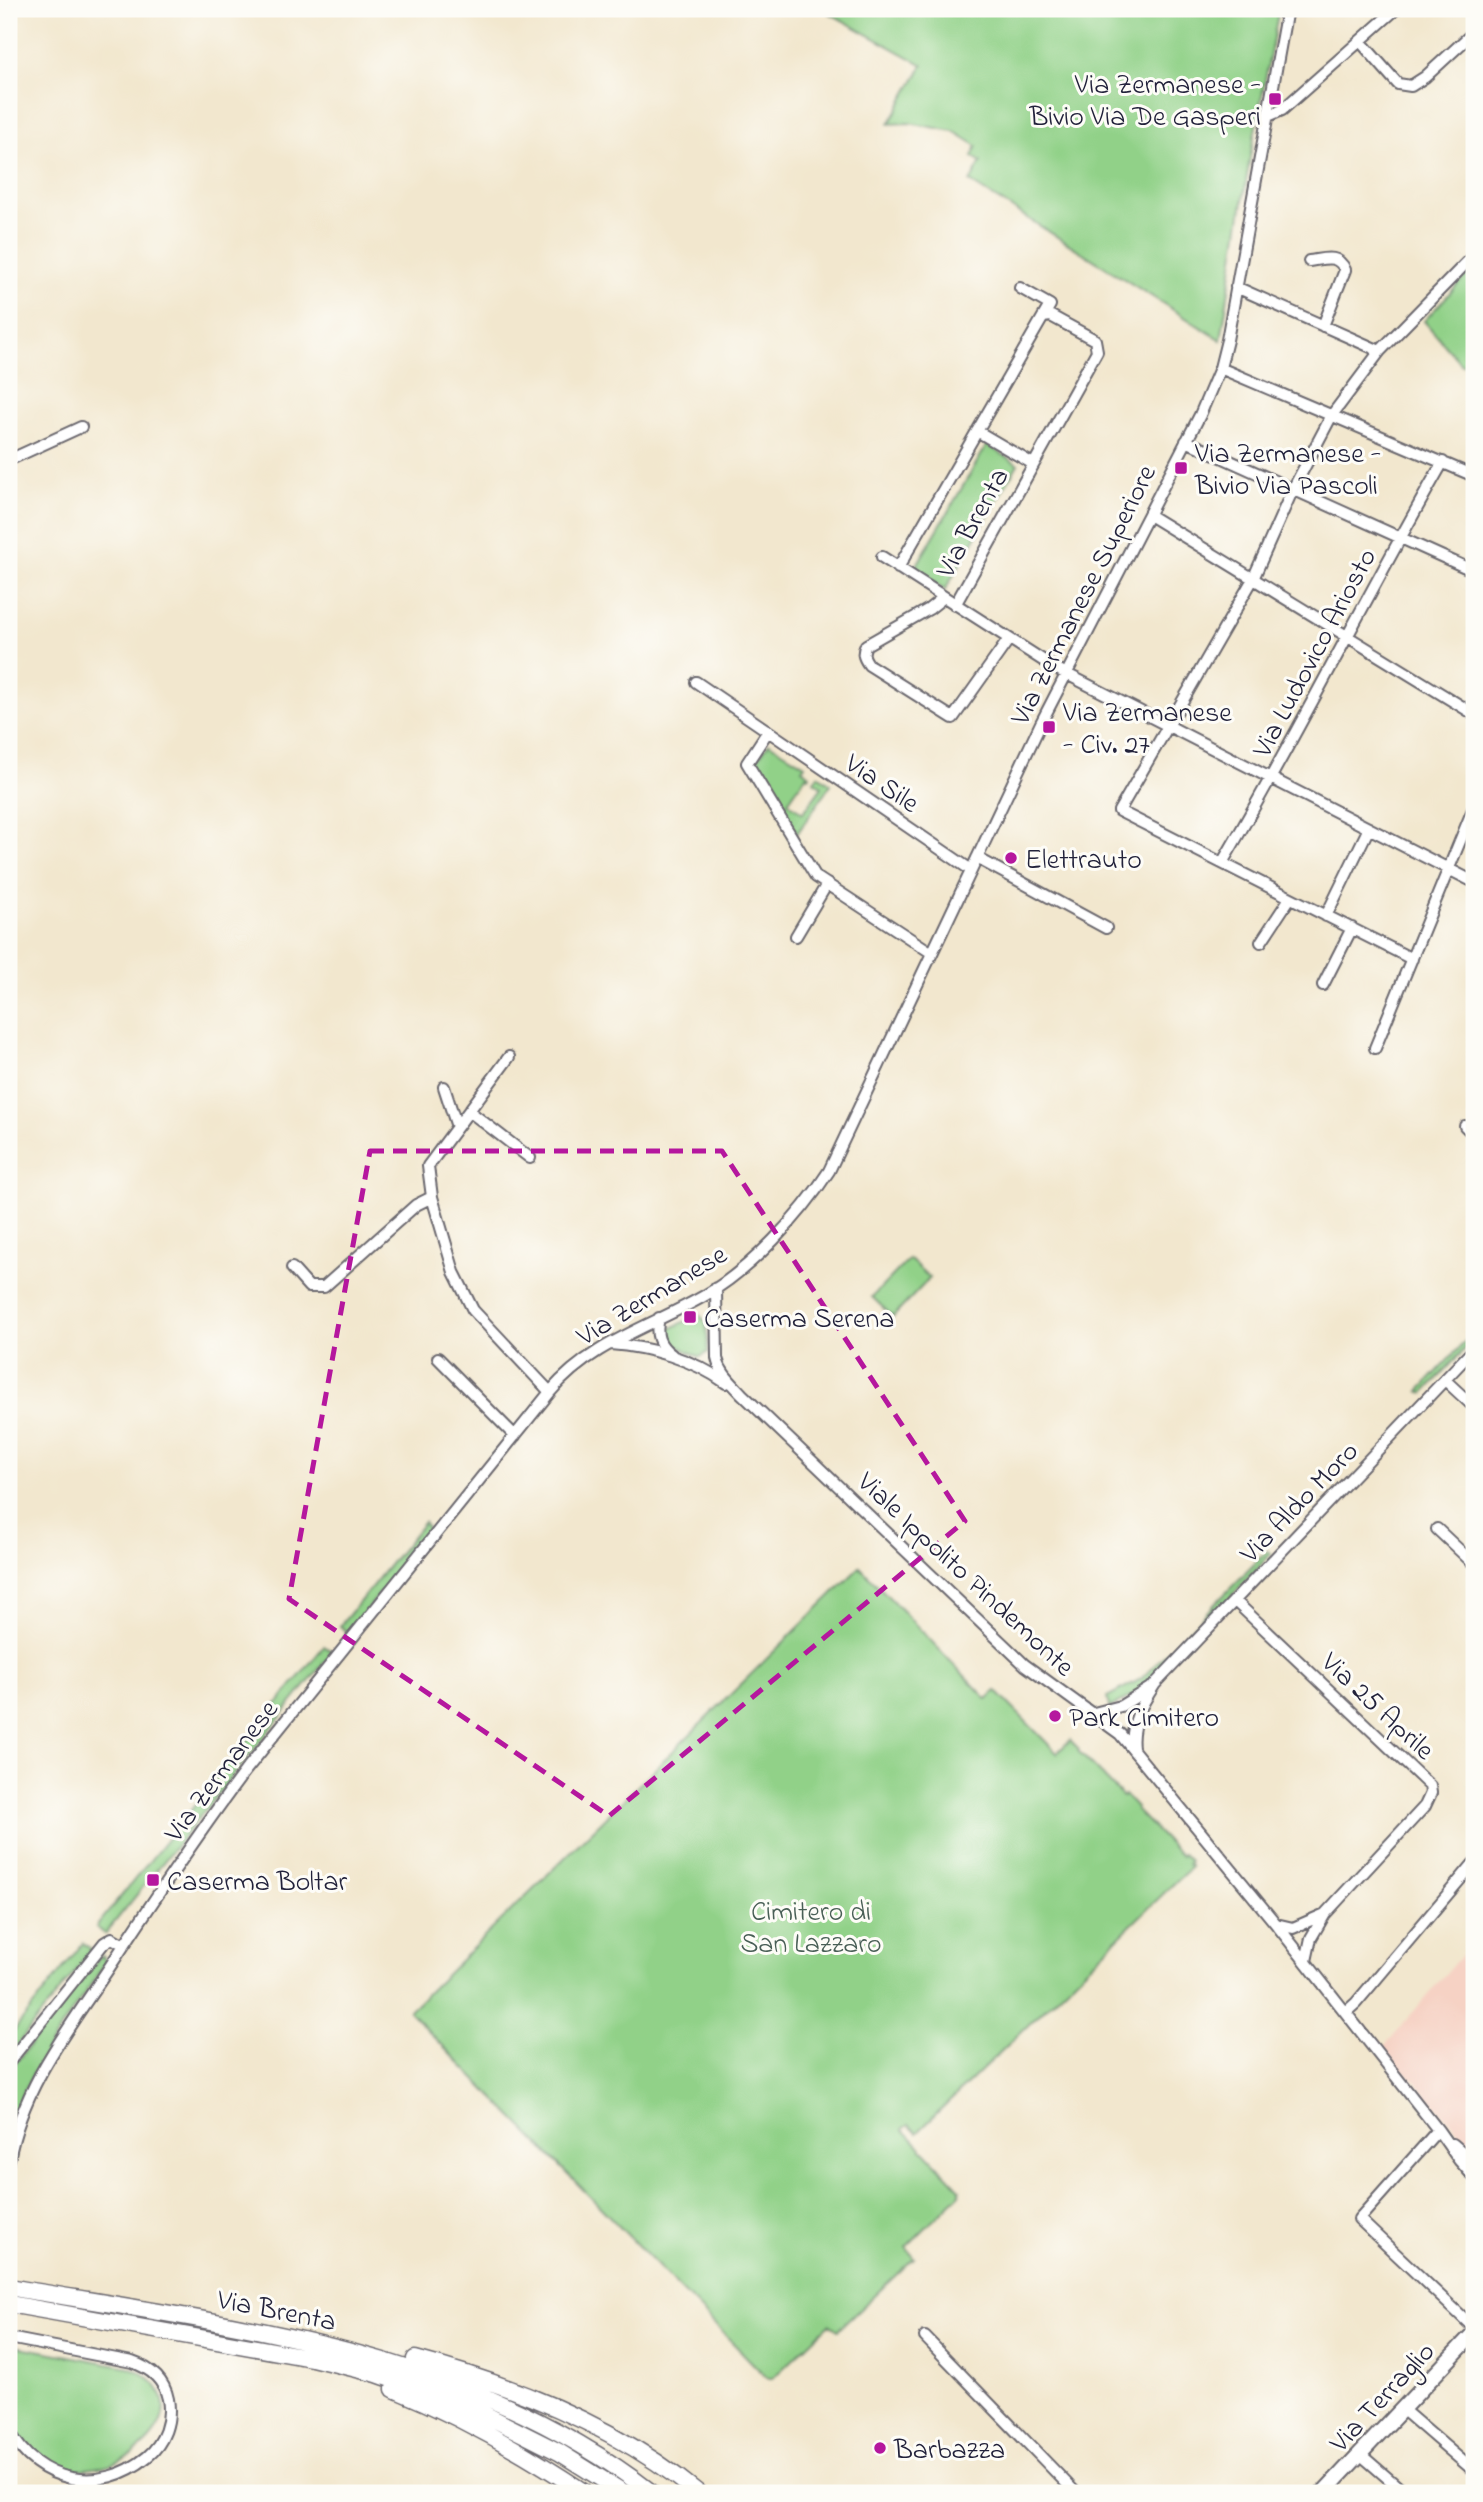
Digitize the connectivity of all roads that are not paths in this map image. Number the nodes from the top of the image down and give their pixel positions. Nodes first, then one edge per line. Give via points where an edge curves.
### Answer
1 (1287, 9) edge
2 (1396, 9) edge
3 (1474, 32) edge
4 (1360, 41) junction
5 (1266, 117) junction
6 (1474, 255) edge
7 (1309, 261) dead end
8 (1236, 287) junction
9 (1020, 288) dead end
10 (1042, 317) junction
11 (1323, 326) junction
12 (1380, 351) junction
13 (1220, 368) junction
14 (1332, 415) junction
15 (81, 427) dead end
16 (977, 431) junction
17 (1186, 441) junction
18 (9, 460) edge
19 (1443, 462) junction
20 (1033, 464) junction
21 (1474, 476) edge
22 (1293, 489) junction
23 (1149, 515) junction
24 (1399, 538) junction
25 (882, 557) dead end
26 (898, 568) junction
27 (1474, 571) edge
28 (1253, 579) junction
29 (944, 597) junction
30 (955, 605) junction
31 (1349, 635) junction
32 (1009, 639) junction
33 (1065, 673) junction
34 (696, 682) dead end
35 (1474, 714) edge
36 (1167, 725) junction
37 (768, 731) junction
38 (1271, 779) junction
39 (1474, 807) edge
40 (1369, 828) junction
41 (977, 858) junction
42 (1222, 863) junction
43 (1450, 869) junction
44 (971, 870) junction
45 (1474, 882) edge
46 (827, 884) junction
47 (1290, 898) junction
48 (1326, 916) junction
49 (1106, 928) dead end
50 (1352, 929) junction
51 (796, 936) dead end
52 (1261, 942) dead end
53 (932, 953) junction
54 (1412, 959) junction
55 (1322, 985) dead end
56 (1375, 1048) dead end
57 (509, 1057) dead end
58 (444, 1087) dead end
59 (469, 1111) junction
60 (1465, 1126) dead end
61 (457, 1127) junction
62 (1474, 1135) edge
63 (530, 1158) dead end
64 (829, 1171) joint
65 (432, 1197) junction
66 (292, 1268) dead end
67 (716, 1289) junction
68 (659, 1318) junction
69 (607, 1344) junction
70 (1474, 1349) edge
71 (438, 1358) dead end
72 (677, 1358) junction
73 (1445, 1380) junction
74 (550, 1392) junction
75 (742, 1394) junction
76 (1474, 1407) edge
77 (515, 1436) junction
78 (1437, 1529) dead end
79 (1474, 1564) edge
80 (1235, 1601) junction
81 (1155, 1684) junction
82 (1121, 1706) junction
83 (1094, 1713) junction
84 (1135, 1721) junction
85 (1115, 1729) junction
86 (1133, 1749) junction
87 (1474, 1863) edge
88 (1325, 1914) junction
89 (1276, 1924) junction
90 (124, 1945) junction
91 (100, 1948) junction
92 (116, 1958) junction
93 (1306, 1961) junction
94 (1346, 2012) junction
95 (9, 2062) edge
96 (1438, 2130) junction
97 (9, 2160) edge
98 (1474, 2162) edge
99 (1474, 2177) edge
100 (9, 2287) edge
101 (9, 2304) edge
102 (1474, 2328) edge
103 (1474, 2333) edge
104 (925, 2337) dead end
105 (9, 2338) edge
106 (336, 2346) junction
107 (333, 2364) junction
108 (1402, 2409) junction
109 (521, 2422) junction
110 (9, 2430) edge
111 (1360, 2454) junction
112 (1474, 2471) edge
113 (585, 2493) edge
114 (624, 2493) edge
115 (652, 2493) edge
116 (698, 2493) edge
117 (1076, 2493) edge
118 (1323, 2493) edge
119 (1405, 2493) edge

1 - 5 street, Via Zermanese Superiore
2 - 4 street
3 - 4 street via 1411,86 1398,84
4 - 5 street via 1282,110
5 - 8 street, Via Zermanese Superiore
6 - 12 street
7 - 11 street via 1334,258 1345,270
8 - 11 street
8 - 13 street, Via Zermanese Superiore
9 - 10 street via 1050,304
10 - 16 street, Via Brenta
10 - 20 street, Via Brenta via 1051,316 1095,340 1097,351
11 - 12 street
12 - 14 street
13 - 14 street
13 - 17 street, Via Zermanese Superiore
14 - 19 street
14 - 22 street
15 - 18 street
16 - 20 street, Via Brenta
16 - 26 street, Via Brenta
17 - 22 street
17 - 23 street, Via Zermanese Superiore
19 - 21 street
19 - 24 street, Via Ludovico Ariosto
20 - 30 street, Via Brenta
22 - 24 street
22 - 28 street
23 - 28 street
23 - 33 street, Via Zermanese Superiore
24 - 27 street
24 - 31 street, Via Ludovico Ariosto
25 - 26 street
26 - 29 street
28 - 31 street
28 - 36 street
29 - 30 street
29 - 32 street via 866,645 864,658 953,718
30 - 32 street
31 - 35 street
31 - 38 street, Via Ludovico Ariosto
32 - 33 street
33 - 36 street
33 - 41 street, Via Zermanese Superiore
34 - 37 street, Via Sile
36 - 38 street
36 - 42 street via 1119,811
37 - 44 street, Via Sile
37 - 46 street via 747,763 816,877
38 - 40 street
38 - 42 street, Via Ludovico Ariosto
39 - 43 street
40 - 43 street
40 - 48 street
41 - 44 street, Via Zermanese Superiore
41 - 49 street
42 - 47 street
43 - 45 street
43 - 54 street
44 - 53 street, Via Zermanese Superiore
46 - 51 street
46 - 53 street
47 - 48 street
47 - 52 street
48 - 50 street
50 - 54 street
50 - 55 street
53 - 64 street, Via Zermanese Superiore
54 - 56 street
57 - 59 street
58 - 61 street
59 - 61 street
59 - 63 street
60 - 62 street
61 - 65 street via 428,1166
64 - 67 street, Via Zermanese via 794,1216
65 - 66 street via 416,1205 324,1287 309,1287
65 - 74 street via 454,1272 473,1310
67 - 68 street, Via Zermanese
67 - 75 street, Viale Ippolito Pindemonte via 718,1363
68 - 69 street, Via Zermanese
68 - 72 street via 659,1341
69 - 72 street, Viale Ippolito Pindemonte
69 - 74 street, Via Zermanese via 574,1367
70 - 73 street, Via Aldo Moro
71 - 77 street
72 - 75 street, Viale Ippolito Pindemonte via 707,1370
73 - 76 street
73 - 80 street, Via Aldo Moro
74 - 77 street, Via Zermanese
75 - 83 street, Viale Ippolito Pindemonte via 1025,1665
77 - 90 street, Via Zermanese via 244,1771
78 - 79 street
80 - 81 street, Via Aldo Moro
80 - 88 street, Via 25 Aprile via 1430,1786 1425,1806
81 - 82 street
81 - 84 street
82 - 83 street
82 - 85 street via 1115,1714
83 - 85 street, Viale Ippolito Pindemonte
84 - 85 street via 1126,1730
84 - 86 street
85 - 86 street, Viale Ippolito Pindemonte
86 - 89 street, Viale Ippolito Pindemonte
87 - 94 street
88 - 89 street, Via 25 Aprile via 1293,1928
88 - 93 street, Via 25 Aprile via 1311,1937
89 - 93 street, Viale Ippolito Pindemonte
90 - 91 street via 112,1938
90 - 92 street, Via Zermanese
91 - 92 street
91 - 95 street
92 - 97 street, Via Zermanese via 36,2082
93 - 94 street, Viale Ippolito Pindemonte
94 - 96 street, Viale Ippolito Pindemonte
96 - 98 street, Viale Ippolito Pindemonte
96 - 99 street, Viale Ippolito Pindemonte
96 - 102 street via 1359,2219
100 - 106 highway, Via Brenta
101 - 107 highway, Via Brenta
103 - 108 main road, Via Terraglio
104 - 117 street
105 - 110 street via 144,2366 166,2390 169,2414 165,2433 152,2453 125,2473 96,2480 53,2473 28,2456
106 - 109 highway, Via Brenta via 432,2375
106 - 116 highway via 383,2351 448,2368 553,2405 637,2450
107 - 109 highway, Via Brenta via 426,2389
107 - 113 highway via 448,2412
108 - 111 main road, Via Terraglio
108 - 112 street
109 - 114 highway
109 - 115 highway via 612,2464
111 - 118 main road, Via Terraglio
111 - 119 street

